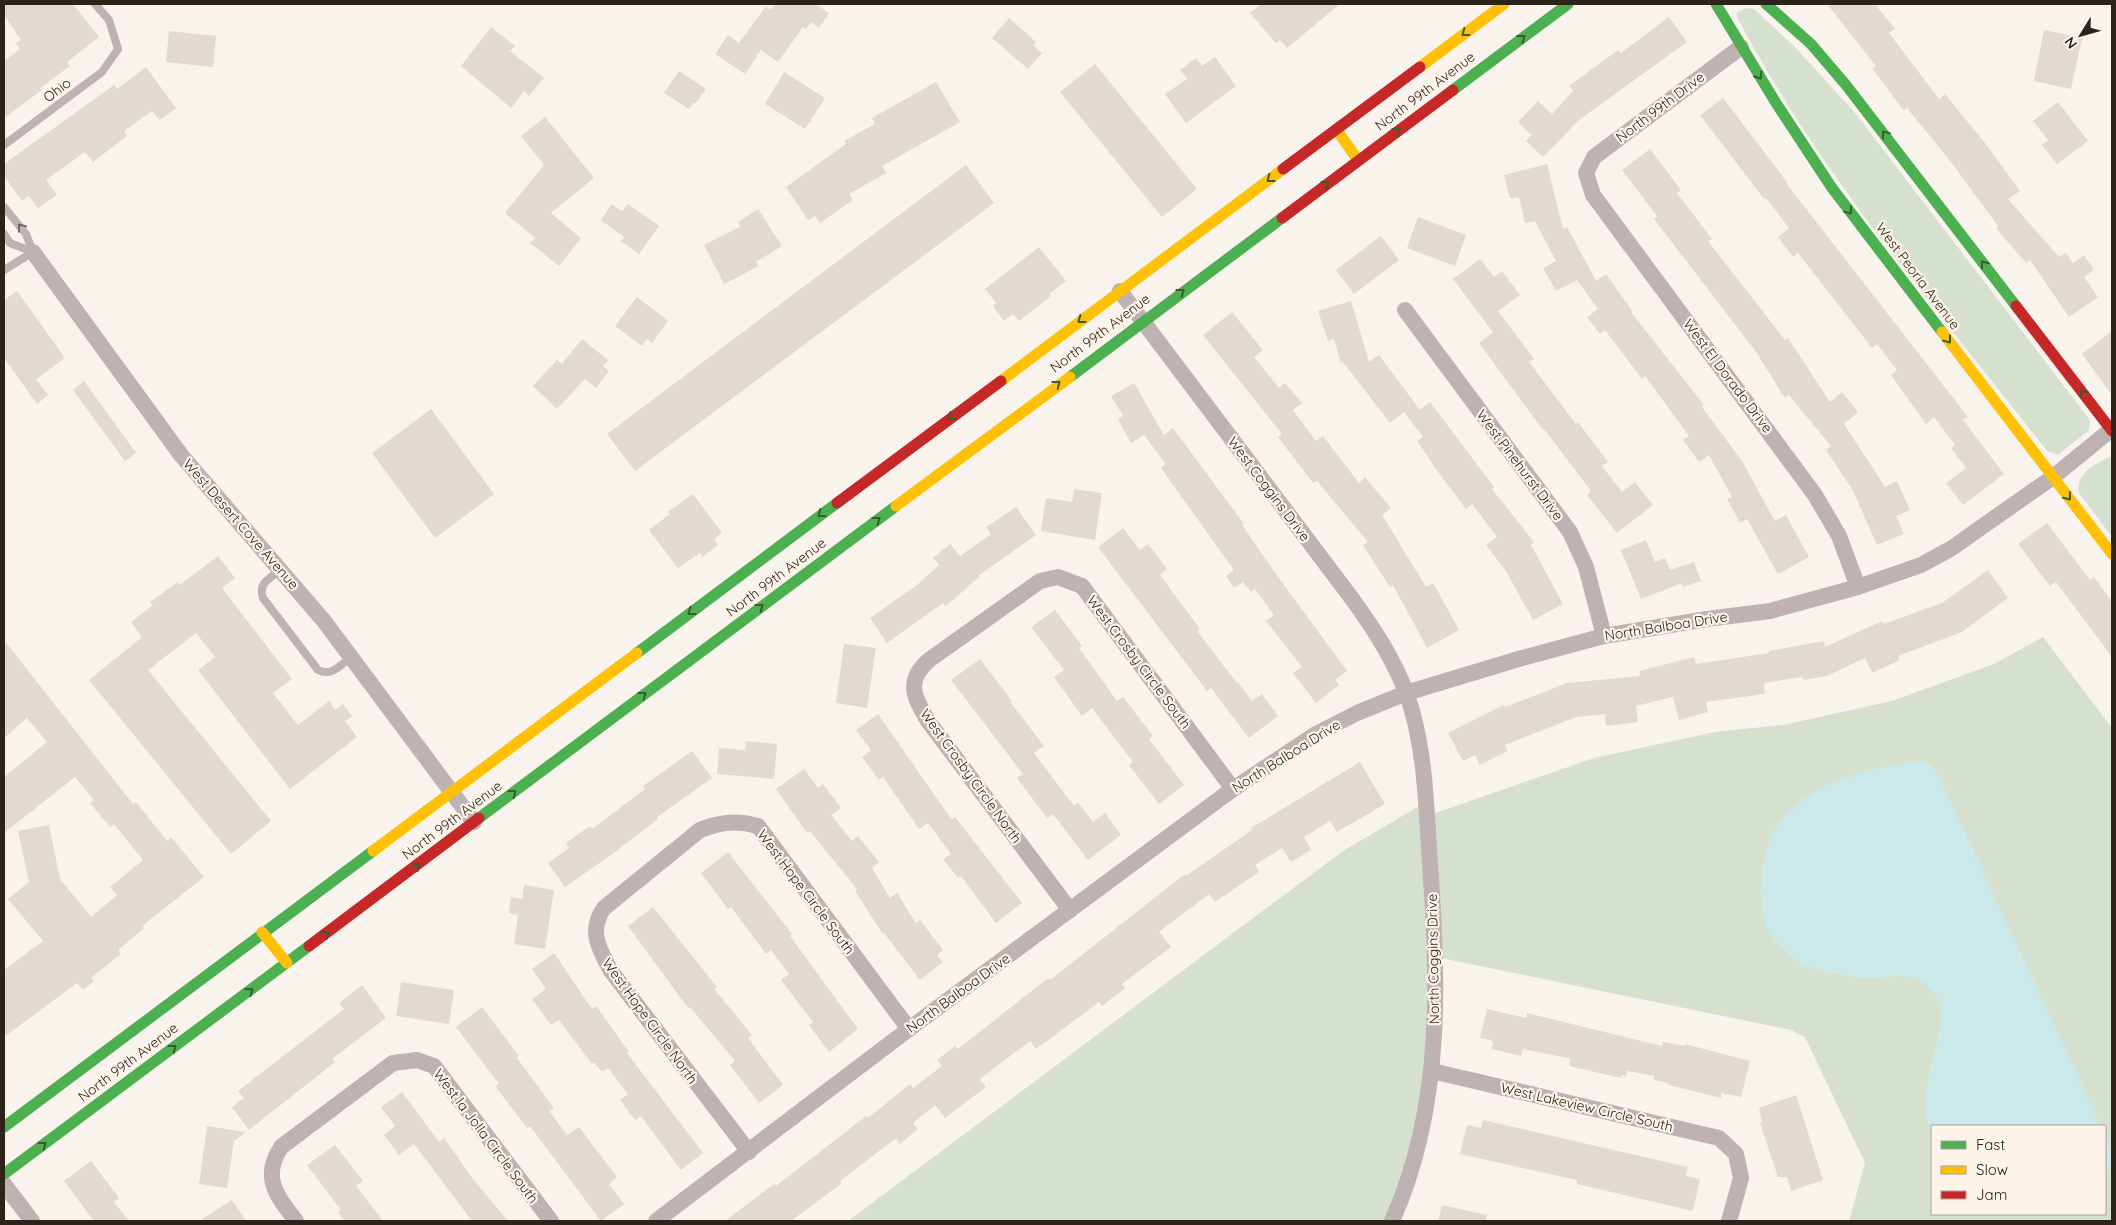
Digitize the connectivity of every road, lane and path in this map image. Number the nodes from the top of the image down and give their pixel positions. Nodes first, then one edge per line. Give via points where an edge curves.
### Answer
1 (95, 4) edge
2 (1504, 4) edge
3 (1568, 4) edge
4 (1716, 4) edge
5 (1766, 4) edge
6 (1740, 47) junction
7 (1336, 129) junction
8 (4, 145) edge
9 (1358, 160) junction
10 (1586, 173) joint
11 (4, 207) edge
12 (4, 234) edge
13 (34, 252) junction
14 (4, 270) edge
15 (1120, 291) junction
16 (1405, 310) dead end
17 (1142, 321) junction
18 (2112, 430) edge
19 (2052, 477) junction
20 (2112, 554) edge
21 (280, 570) junction
22 (1858, 587) junction
23 (975, 626) joint
24 (1604, 636) junction
25 (351, 657) junction
26 (1406, 694) junction
27 (1233, 789) junction
28 (452, 792) junction
29 (474, 822) junction
30 (652, 868) joint
31 (1070, 910) junction
32 (262, 932) junction
33 (287, 964) junction
34 (909, 1029) junction
35 (1432, 1071) junction
36 (4, 1127) edge
37 (749, 1152) junction
38 (4, 1174) edge
39 (4, 1184) edge
40 (32, 1221) edge
41 (296, 1221) edge
42 (551, 1221) edge
43 (656, 1221) edge
44 (1392, 1221) edge
45 (1729, 1221) edge

1 - 8 lane, Ohio via 109,20 118,49 102,72
2 -> 7 main road, North 99th Avenue
9 -> 3 main road, North 99th Avenue
4 - 6 main road, West Peoria Avenue
18 -> 5 main road via 1846,85 1810,44
6 - 10 street, North 99th Drive via 1594,157
6 -> 19 main road, West Peoria Avenue via 1832,188
7 - 9 main road
7 -> 15 main road, North 99th Avenue
17 -> 9 main road, North 99th Avenue
10 - 22 street, West El Dorado Drive via 1593,195 1815,495 1839,536
13 -> 11 lane via 26,234
12 - 13 lane via 10,243
13 - 14 lane
13 - 21 street, West Desert Cove Avenue via 181,455
15 - 17 street, West Coggins Drive
15 -> 28 main road, North 99th Avenue
16 - 24 street, West Pinehurst Drive via 1570,532 1586,567
17 - 26 street, West Coggins Drive via 1353,600 1382,641
29 -> 17 main road, North 99th Avenue
18 - 19 street, North Balboa Drive
19 -> 20 main road, West Peoria Avenue
19 - 22 street, North Balboa Drive via 1952,548 1921,565
21 - 25 street, West Desert Cove Avenue
21 - 25 lane via 262,586 263,598 318,670 331,672
22 - 24 street, North Balboa Drive via 1770,612
23 - 27 street, West Crosby Circle South via 1040,581 1058,577 1082,586
23 - 31 street, West Crosby Circle North via 918,670 914,693 928,721
24 - 26 street, North Balboa Drive
25 - 28 street, West Desert Cove Avenue
26 - 27 street, North Balboa Drive via 1357,713 1316,734
26 - 35 street, North Coggins Drive via 1423,768 1434,912 1436,1016
27 - 31 street, North Balboa Drive
28 - 29 street, West Desert Cove Avenue
28 - 32 main road, North 99th Avenue
33 -> 29 main road, North 99th Avenue
30 - 34 street, West Hope Circle South via 700,830 719,823 744,822 758,826
30 - 37 street, West Hope Circle North via 604,908 597,919 600,951 611,971
31 - 34 street, North Balboa Drive
32 - 33 main road
32 - 36 main road, North 99th Avenue
38 -> 33 main road, North 99th Avenue
34 - 37 street, North Balboa Drive
35 - 44 street, North Coggins Drive via 1425,1118 1413,1164
35 - 45 street, West Lakeview Circle South via 1719,1138 1736,1154 1741,1178
37 - 43 street, North Balboa Drive
39 - 40 street
41 - 42 street, West la Jolla Circle South via 270,1179 273,1160 281,1148 393,1063 417,1060 434,1066

